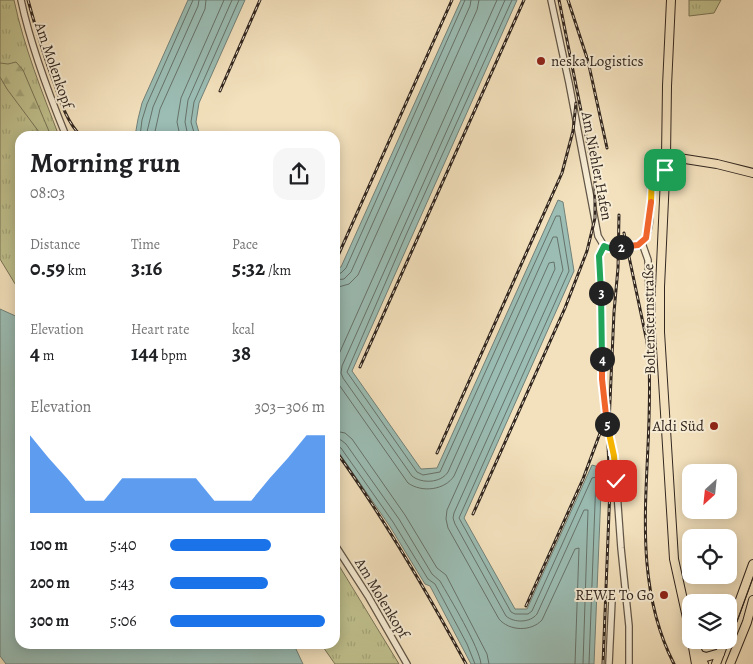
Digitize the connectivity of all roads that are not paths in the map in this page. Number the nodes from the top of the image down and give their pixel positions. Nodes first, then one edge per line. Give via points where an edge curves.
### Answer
1 (21, 0) edge
2 (551, 0) edge
3 (671, 0) edge
4 (64, 131) edge
5 (666, 156) junction
6 (753, 173) edge
7 (642, 243) junction
8 (604, 246) junction
9 (660, 299) junction
10 (340, 553) edge
11 (753, 564) edge
12 (682, 595) edge
13 (612, 600) dead end
14 (753, 600) edge
15 (737, 609) edge
16 (746, 625) junction
17 (737, 627) edge
18 (694, 649) edge
19 (697, 649) edge
20 (722, 649) edge
21 (720, 653) junction
22 (700, 655) junction
23 (407, 664) edge
24 (609, 664) edge
25 (629, 664) edge
26 (696, 664) edge
27 (704, 664) edge
28 (716, 664) edge
29 (730, 664) edge

1 - 4 street, Am Molenkopf via 37,57
2 - 8 street, Am Niehler Hafen via 598,236
3 - 5 main road, Boltensternstraße
5 - 6 main road
5 - 7 street via 661,155 652,164 648,233
5 - 9 main road, Boltensternstraße
7 - 8 street via 614,248
7 - 9 street via 648,260 649,293 654,299
8 - 25 street via 599,256 602,379 614,456 629,626
9 - 12 main road, Boltensternstraße via 674,559
10 - 23 street, Am Molenkopf
11 - 15 main road
13 - 24 street
14 - 16 main road
16 - 17 main road
16 - 29 main road
18 - 26 main road
19 - 22 main road
20 - 21 main road
21 - 22 main road via 706,657
21 - 28 main road
22 - 27 main road

